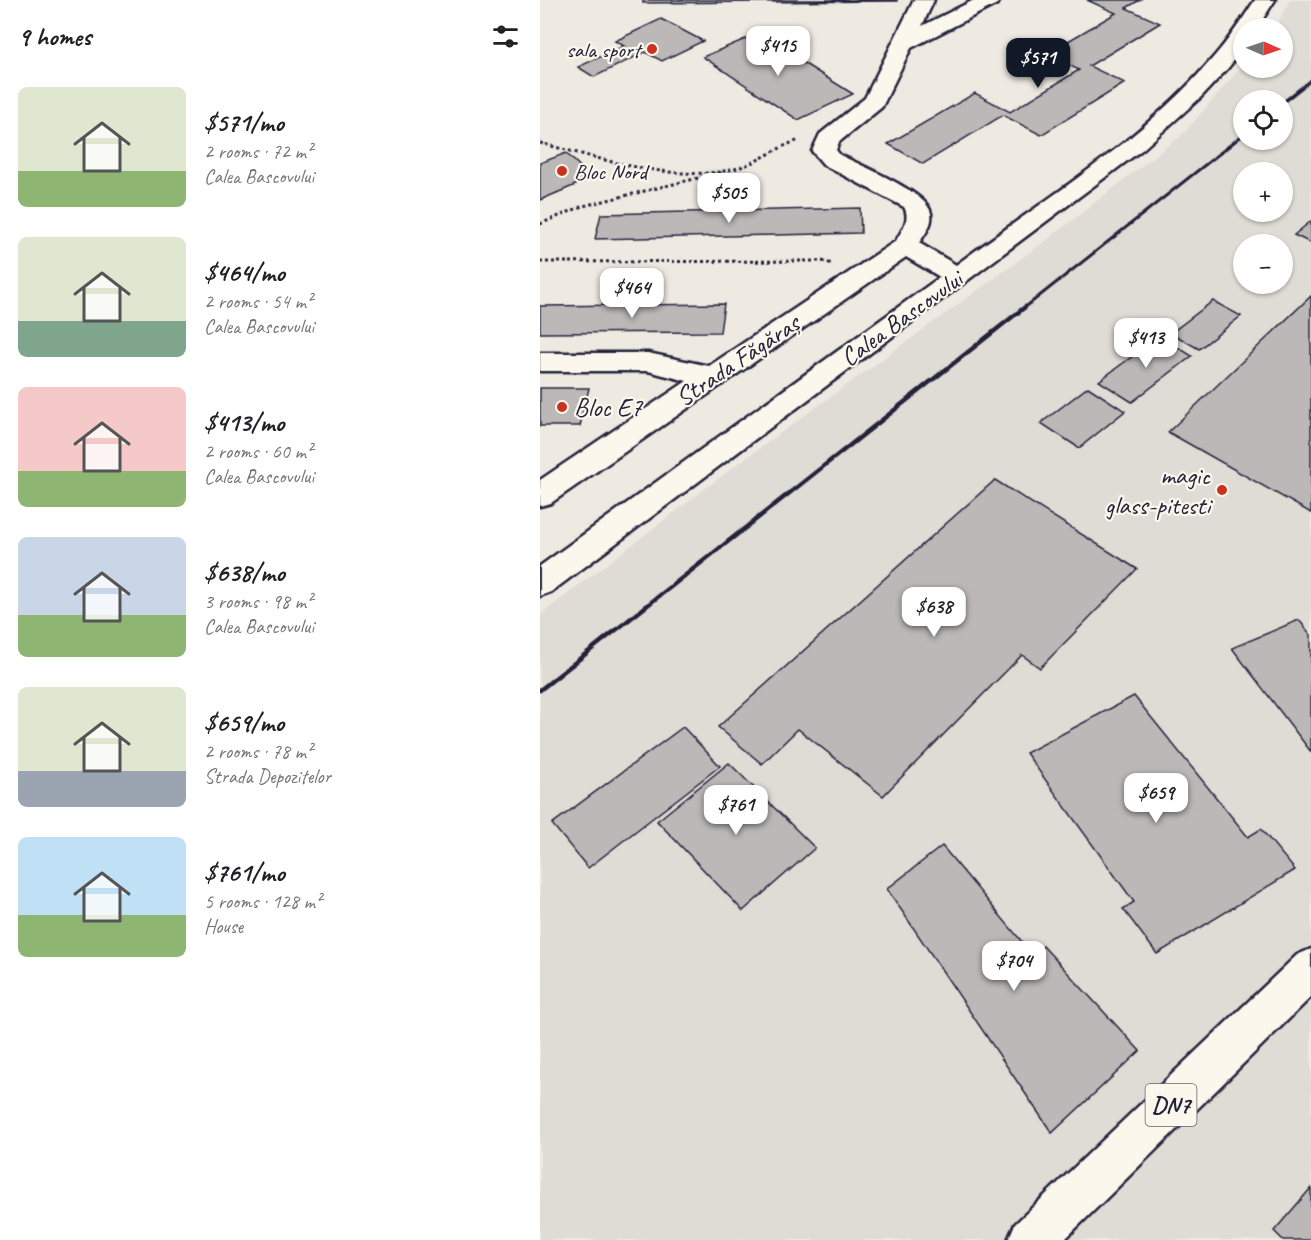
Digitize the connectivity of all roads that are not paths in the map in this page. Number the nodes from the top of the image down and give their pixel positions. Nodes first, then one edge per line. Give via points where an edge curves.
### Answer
1 (924, 0) edge
2 (990, 0) edge
3 (1265, 0) edge
4 (1253, 18) edge
5 (904, 43) junction
6 (1233, 48) edge
7 (905, 246) junction
8 (958, 277) junction
9 (540, 362) edge
10 (713, 377) junction
11 (540, 495) edge
12 (540, 583) edge
13 (1311, 969) edge
14 (1031, 1240) edge

1 - 5 street
2 - 5 street
3 - 4 street
5 - 7 street, Strada Făgăraș via 874,102 833,134 824,152 832,160 913,202 919,211 918,225
6 - 8 street, Calea Bascovului via 1195,90 1141,138
7 - 8 street
7 - 10 street, Strada Făgăraș
8 - 12 street, Calea Bascovului
9 - 10 street via 648,362
10 - 11 street, Strada Făgăraș
13 - 14 street, DN7

